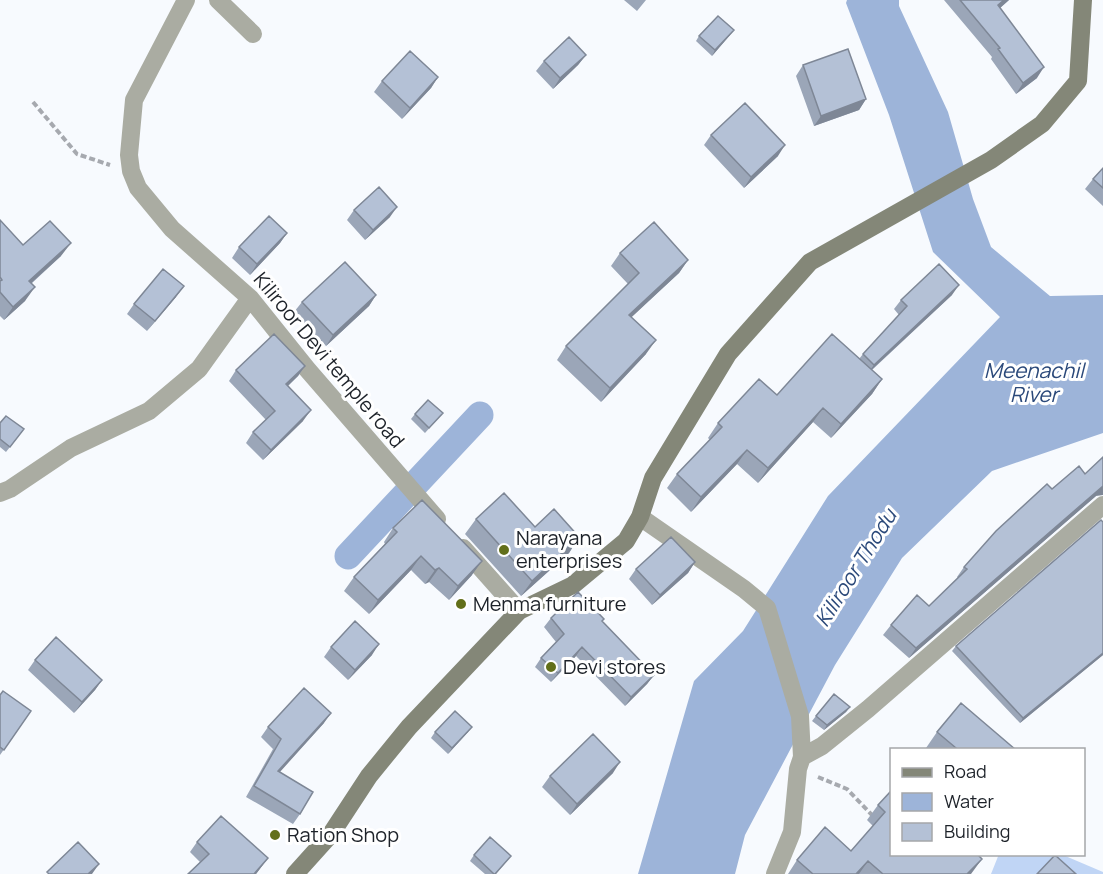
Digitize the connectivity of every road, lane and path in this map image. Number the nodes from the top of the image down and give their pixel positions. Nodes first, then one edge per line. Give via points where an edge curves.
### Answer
1 (188, 0) edge
2 (219, 0) edge
3 (1083, 0) edge
4 (253, 34) dead end
5 (33, 102) dead end
6 (131, 171) junction
7 (250, 298) junction
8 (0, 493) edge
9 (1103, 505) edge
10 (640, 517) junction
11 (519, 611) junction
12 (800, 756) junction
13 (872, 815) dead end
14 (295, 874) edge
15 (775, 874) edge

1 - 6 street, Kiliroor Devi temple road via 134,100
2 - 4 street
3 - 10 main road via 1078,81 1042,124 991,160 810,262 728,354 653,478
5 - 6 path via 77,154
6 - 7 street, Kiliroor Devi temple road via 138,188 172,229
7 - 8 street via 199,369 149,411 71,448
7 - 11 street, Kiliroor Devi temple road via 402,480
9 - 12 street via 868,709 822,746
10 - 11 main road via 626,541 573,585
10 - 12 street via 767,608 800,716
11 - 14 main road via 409,727 369,776 331,834
12 - 13 path via 847,789
12 - 15 street via 792,832

